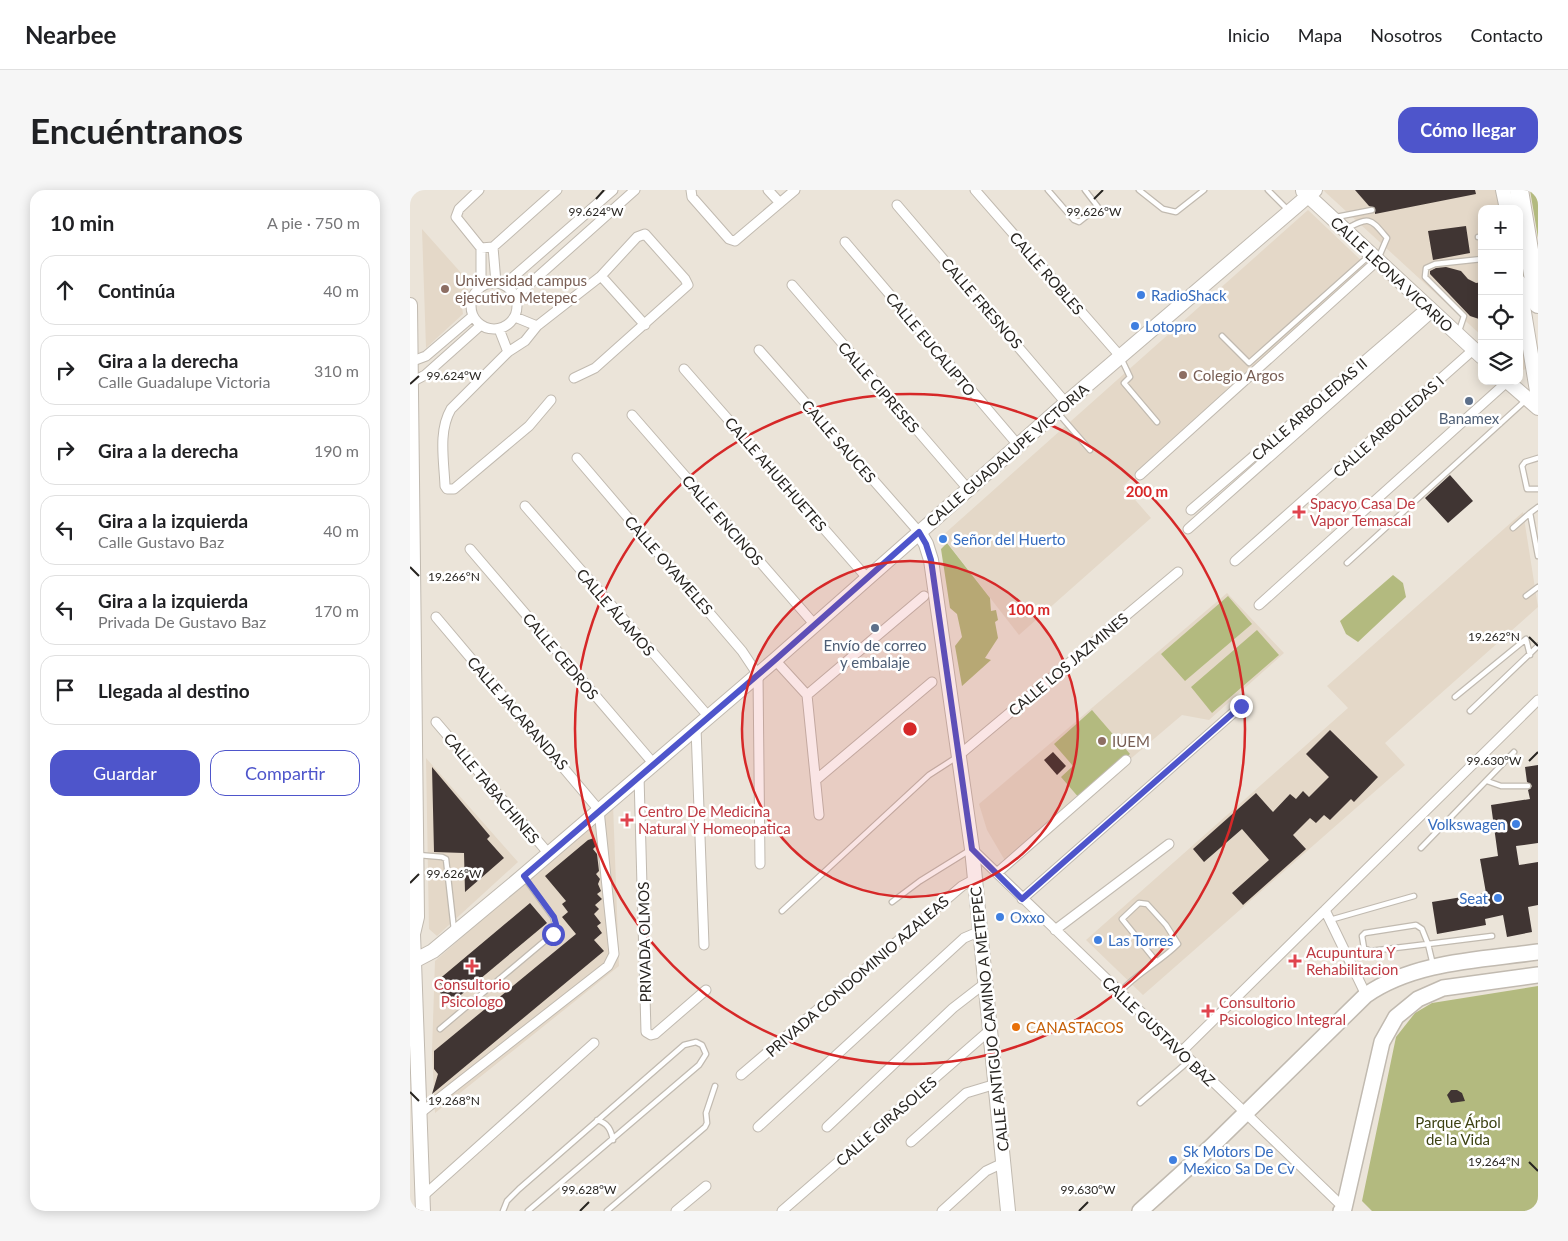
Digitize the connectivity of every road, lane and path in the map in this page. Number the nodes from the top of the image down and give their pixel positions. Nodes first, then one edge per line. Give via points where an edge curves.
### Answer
1 (479, 190) edge
2 (557, 190) edge
3 (613, 190) edge
4 (634, 190) edge
5 (691, 190) edge
6 (768, 190) edge
7 (795, 190) edge
8 (975, 190) edge
9 (1048, 190) edge
10 (1086, 190) edge
11 (1139, 190) edge
12 (1204, 190) edge
13 (1268, 190) edge
14 (1503, 190) edge
15 (1519, 190) edge
16 (1308, 192) edge
17 (780, 204) junction
18 (897, 205) dead end
19 (1506, 205) edge
20 (1372, 210) dead end
21 (1289, 211) junction
22 (1332, 218) junction
23 (1344, 229) junction
24 (845, 242) dead end
25 (493, 247) junction
26 (481, 248) junction
27 (1374, 257) junction
28 (1478, 259) edge
29 (1526, 261) edge
30 (601, 276) junction
31 (500, 284) junction
32 (792, 286) dead end
33 (481, 287) junction
34 (1521, 295) edge
35 (515, 297) junction
36 (1538, 304) edge
37 (410, 305) edge
38 (1430, 309) junction
39 (473, 316) junction
40 (515, 317) junction
41 (645, 325) junction
42 (481, 326) junction
43 (537, 326) junction
44 (500, 329) junction
45 (1457, 335) junction
46 (1222, 336) dead end
47 (759, 350) dead end
48 (508, 352) junction
49 (1478, 354) edge
50 (1120, 356) junction
51 (411, 362) edge
52 (684, 369) dead end
53 (574, 378) dead end
54 (411, 383) edge
55 (1503, 385) edge
56 (1512, 385) edge
57 (551, 400) dead end
58 (1534, 401) edge
59 (1061, 407) junction
60 (632, 415) dead end
61 (1157, 422) dead end
62 (1018, 445) junction
63 (1090, 450) dead end
64 (578, 458) dead end
65 (1538, 458) edge
66 (1140, 475) dead end
67 (968, 489) junction
68 (1538, 489) edge
69 (525, 506) dead end
70 (1538, 507) edge
71 (1191, 510) dead end
72 (1530, 513) junction
73 (1513, 528) dead end
74 (1188, 529) dead end
75 (919, 532) junction
76 (470, 549) dead end
77 (1538, 556) edge
78 (1235, 561) dead end
79 (1347, 563) dead end
80 (1178, 572) dead end
81 (868, 579) junction
82 (1538, 587) edge
83 (924, 596) dead end
84 (1526, 596) dead end
85 (1259, 605) dead end
86 (436, 617) dead end
87 (815, 625) junction
88 (1538, 646) edge
89 (1530, 655) junction
90 (775, 660) junction
91 (758, 675) junction
92 (932, 682) dead end
93 (807, 695) junction
94 (1455, 697) dead end
95 (1538, 700) edge
96 (1241, 706) dead end
97 (1470, 711) dead end
98 (709, 717) junction
99 (436, 722) dead end
100 (696, 728) junction
101 (1514, 752) dead end
102 (958, 756) junction
103 (1126, 760) dead end
104 (653, 763) junction
105 (639, 776) junction
106 (817, 779) junction
107 (1486, 780) junction
108 (1528, 786) dead end
109 (599, 810) junction
110 (819, 815) dead end
111 (1169, 844) dead end
112 (1421, 848) dead end
113 (972, 849) junction
114 (549, 854) junction
115 (417, 855) junction
116 (760, 864) dead end
117 (997, 873) junction
118 (524, 876) junction
119 (975, 879) junction
120 (1414, 896) dead end
121 (1022, 899) junction
122 (892, 902) dead end
123 (782, 910) dead end
124 (1325, 910) junction
125 (1330, 920) junction
126 (1055, 930) junction
127 (411, 932) edge
128 (978, 932) junction
129 (455, 933) junction
130 (1492, 936) dead end
131 (1428, 944) junction
132 (704, 945) dead end
133 (1538, 952) edge
134 (1156, 962) junction
135 (414, 965) edge
136 (1433, 968) junction
137 (1538, 975) edge
138 (984, 984) junction
139 (706, 990) dead end
140 (1120, 993) junction
141 (1366, 995) junction
142 (413, 1010) edge
143 (440, 1028) dead end
144 (990, 1030) junction
145 (594, 1043) dead end
146 (1181, 1052) junction
147 (1190, 1060) junction
148 (414, 1066) edge
149 (741, 1075) dead end
150 (996, 1084) junction
151 (715, 1086) dead end
152 (1140, 1103) dead end
153 (1244, 1113) junction
154 (418, 1114) junction
155 (597, 1120) junction
156 (758, 1127) dead end
157 (827, 1127) dead end
158 (613, 1140) junction
159 (911, 1142) dead end
160 (1003, 1163) junction
161 (706, 1186) dead end
162 (423, 1204) edge
163 (1344, 1210) edge
164 (503, 1211) edge
165 (528, 1211) edge
166 (607, 1211) edge
167 (676, 1211) edge
168 (782, 1211) edge
169 (942, 1211) edge
170 (1008, 1211) edge
171 (1140, 1211) edge

1 - 26 street via 456,217
2 - 25 street
3 - 31 street
4 - 35 street
5 - 17 street via 692,197 732,241 738,240
6 - 17 street
7 - 17 street
8 - 50 street, CALLE ROBLES
9 - 10 lane via 1079,222 1098,206
11 - 12 lane via 1163,209 1176,212
13 - 21 lane
14 - 19 street
15 - 29 highway
16 - 21 street, CALLE GUADALUPE VICTORIA
16 - 22 street, CALLE LEONA VICARIO
18 - 59 street, CALLE FRESNOS
20 - 22 lane
21 - 50 street, CALLE GUADALUPE VICTORIA
22 - 23 street, CALLE LEONA VICARIO
23 - 27 street, CALLE LEONA VICARIO
23 - 27 lane via 1362,220 1369,219 1375,223 1387,238
24 - 62 street, CALLE EUCALIPTO
25 - 26 street
25 - 31 street
26 - 33 street
27 - 38 street, CALLE LEONA VICARIO
27 - 46 lane via 1249,363
27 - 66 street
28 - 45 lane via 1435,264 1424,272 1425,277 1464,316
29 - 36 highway
30 - 41 street
30 - 41 street via 638,237 645,234 649,237 688,285
30 - 43 street
31 - 33 street
31 - 35 street
32 - 67 street, CALLE CIPRESES
33 - 39 street via 472,300
34 - 58 street
35 - 40 street
37 - 51 street
38 - 45 street, CALLE LEONA VICARIO
38 - 71 street, CALLE ARBOLEDAS II
38 - 74 street
39 - 42 street
39 - 51 street via 426,356
40 - 43 street
40 - 44 street
41 - 53 street via 596,368
42 - 44 street
42 - 54 street via 425,375
43 - 48 street via 525,341
44 - 48 street
45 - 49 street, CALLE LEONA VICARIO
47 - 75 street, CALLE SAUCES
48 - 57 street via 445,418 447,489 454,489 529,426
49 - 78 street, CALLE ARBOLEDAS I
50 - 59 street, CALLE GUADALUPE VICTORIA
50 - 61 lane via 1130,377 1124,383
51 - 54 street
52 - 81 street, CALLE AHUEHUETES
54 - 115 street
55 - 85 street
56 - 58 street
58 - 79 lane
59 - 62 street, CALLE GUADALUPE VICTORIA
59 - 63 lane
60 - 87 street, CALLE ENCINOS
62 - 67 street, CALLE GUADALUPE VICTORIA
64 - 91 street, CALLE OYAMELES via 742,651
65 - 68 lane via 1522,466 1527,489
67 - 75 street, CALLE GUADALUPE VICTORIA
69 - 98 street, CALLE ÁLAMOS
70 - 72 lane
72 - 73 lane
72 - 77 lane
75 - 81 street, CALLE GUADALUPE VICTORIA
75 - 102 street, CALLE ANTIGUO CAMINO A METEPEC via 931,560
76 - 104 street, CALLE CEDROS
80 - 102 street, CALLE LOS JAZMINES
81 - 87 street, CALLE GUADALUPE VICTORIA
82 - 84 lane
83 - 93 street
86 - 109 street, CALLE JACARANDAS
87 - 90 street, CALLE GUADALUPE VICTORIA
88 - 89 lane
89 - 94 lane via 1526,639
89 - 97 lane
90 - 91 street, CALLE GUADALUPE VICTORIA
90 - 93 street
91 - 98 street, CALLE GUADALUPE VICTORIA
91 - 116 street
92 - 106 street
93 - 106 street
95 - 124 street
96 - 121 street
98 - 100 street, CALLE GUADALUPE VICTORIA
99 - 114 street, CALLE TABACHINES
100 - 104 street, CALLE GUADALUPE VICTORIA
100 - 132 street
101 - 107 lane
102 - 113 street, CALLE ANTIGUO CAMINO A METEPEC
102 - 123 lane via 929,775
103 - 117 street
104 - 105 street, CALLE GUADALUPE VICTORIA
105 - 109 street, CALLE GUADALUPE VICTORIA
105 - 139 street, PRIVADA OLMOS via 646,1032 655,1034
106 - 110 street
107 - 108 lane via 1501,786
107 - 112 lane
109 - 114 street, CALLE GUADALUPE VICTORIA
109 - 154 street via 614,954 611,963
111 - 126 street
113 - 117 street, CALLE GUSTAVO BAZ
113 - 119 street, CALLE ANTIGUO CAMINO A METEPEC
113 - 122 lane
114 - 118 street, CALLE GUADALUPE VICTORIA
115 - 127 street via 417,917
115 - 129 lane via 446,859
117 - 121 street, CALLE GUSTAVO BAZ
118 - 129 street, CALLE GUADALUPE VICTORIA
118 - 143 lane via 554,917 556,929
119 - 128 street, CALLE ANTIGUO CAMINO A METEPEC
119 - 149 street, PRIVADA CONDOMINIO AZALEAS via 962,886
120 - 125 lane
121 - 126 street, CALLE GUSTAVO BAZ
124 - 125 street
124 - 146 street
125 - 141 street
126 - 140 street, CALLE GUSTAVO BAZ
127 - 135 street
128 - 138 street, CALLE ANTIGUO CAMINO A METEPEC
128 - 156 street via 964,938
129 - 135 street, CALLE GUADALUPE VICTORIA
130 - 131 lane
131 - 131 lane via 1422,928 1416,925 1365,934 1362,938 1364,948 1370,951
131 - 136 lane
133 - 136 main road
134 - 134 lane via 1178,944 1166,924 1147,904 1139,904 1122,919
134 - 140 lane via 1131,980
135 - 142 street
136 - 141 main road via 1382,984
137 - 163 main road via 1443,988 1418,999 1396,1017 1382,1042
138 - 144 street, CALLE ANTIGUO CAMINO A METEPEC
138 - 157 street via 953,1008
140 - 146 street, CALLE GUSTAVO BAZ
141 - 153 main road
142 - 148 street
144 - 150 street, CALLE ANTIGUO CAMINO A METEPEC
144 - 168 street, CALLE GIRASOLES
145 - 162 street
146 - 147 street, CALLE GUSTAVO BAZ
147 - 152 lane
147 - 153 street, CALLE GUSTAVO BAZ
148 - 154 street
150 - 159 street via 966,1093
150 - 160 street, CALLE ANTIGUO CAMINO A METEPEC
151 - 166 lane via 705,1127
153 - 163 street, CALLE GUSTAVO BAZ
153 - 171 main road
154 - 162 street
155 - 158 lane via 610,1128
155 - 158 lane via 684,1046 696,1042 702,1044 706,1054 699,1065
155 - 164 lane via 514,1193
158 - 165 lane
160 - 169 street via 986,1171
160 - 170 street, CALLE ANTIGUO CAMINO A METEPEC
161 - 167 street

